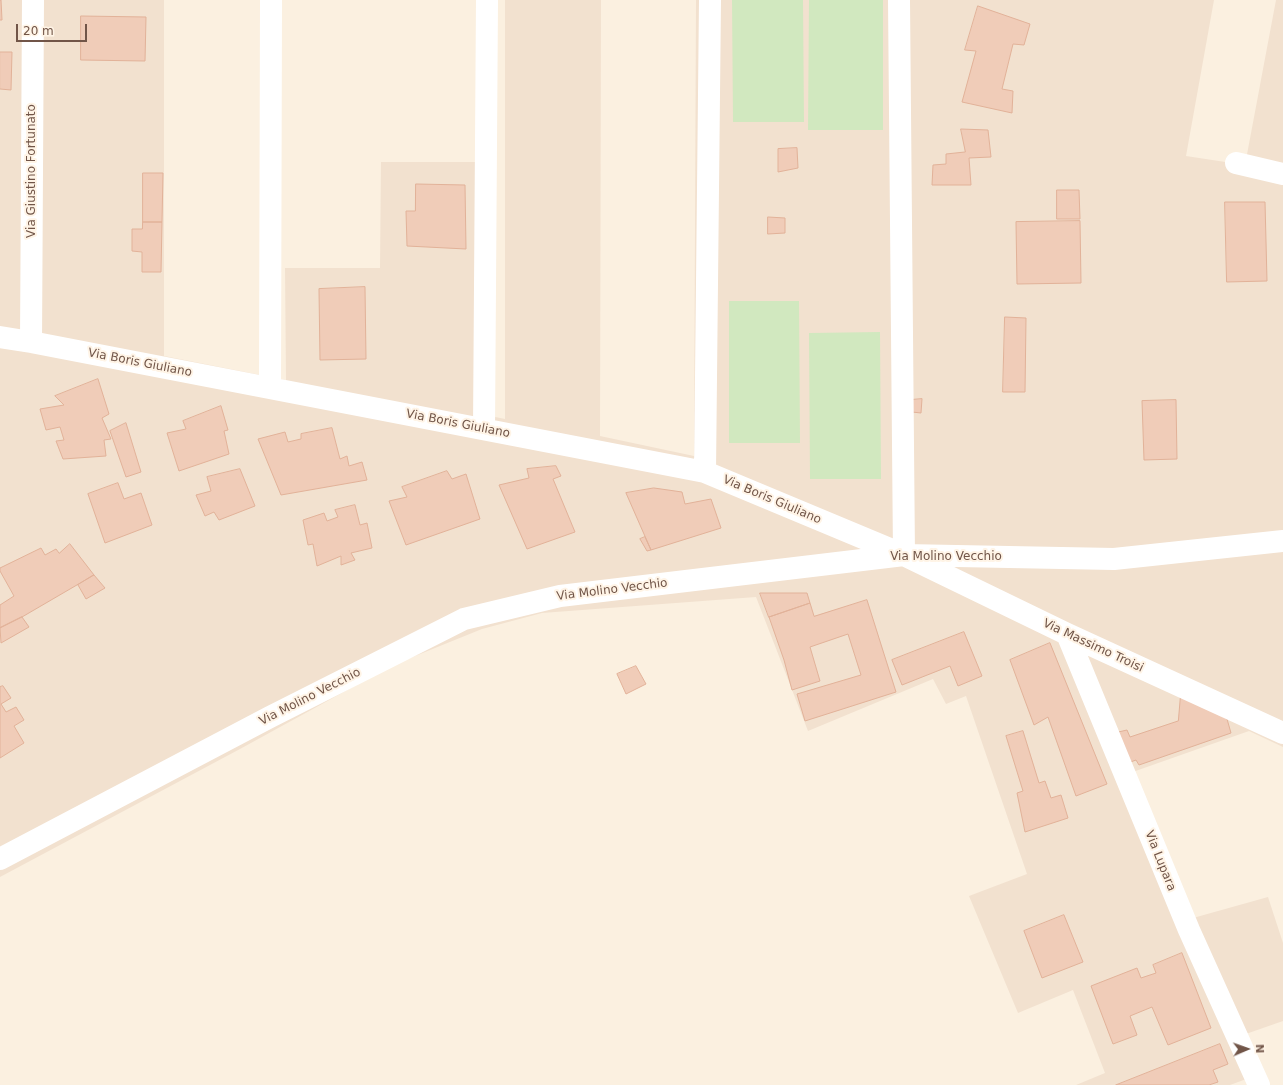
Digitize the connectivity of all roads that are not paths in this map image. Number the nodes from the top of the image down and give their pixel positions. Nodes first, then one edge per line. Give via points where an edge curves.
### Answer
1 (33, 0) edge
2 (271, 0) edge
3 (487, 0) edge
4 (710, 0) edge
5 (899, 0) edge
6 (1236, 163) dead end
7 (1283, 174) edge
8 (0, 337) edge
9 (32, 342) junction
10 (270, 388) junction
11 (484, 429) junction
12 (705, 472) junction
13 (1283, 541) edge
14 (904, 555) junction
15 (1067, 634) junction
16 (1283, 733) edge
17 (0, 859) edge
18 (1259, 1085) edge

1 - 9 street, Via Giustino Fortunato
2 - 10 street
3 - 11 street
4 - 12 street
5 - 14 street
6 - 7 street
8 - 9 street, Via Boris Giuliano
9 - 10 street, Via Boris Giuliano
10 - 11 street, Via Boris Giuliano
11 - 12 street, Via Boris Giuliano
12 - 14 street, Via Boris Giuliano
13 - 14 street, Via Molino Vecchio via 1114,559
14 - 15 street, Via Massimo Troisi
14 - 17 street, Via Molino Vecchio via 560,596 464,619 270,717
15 - 16 street, Via Massimo Troisi
15 - 18 street, Via Lupara via 1189,930

